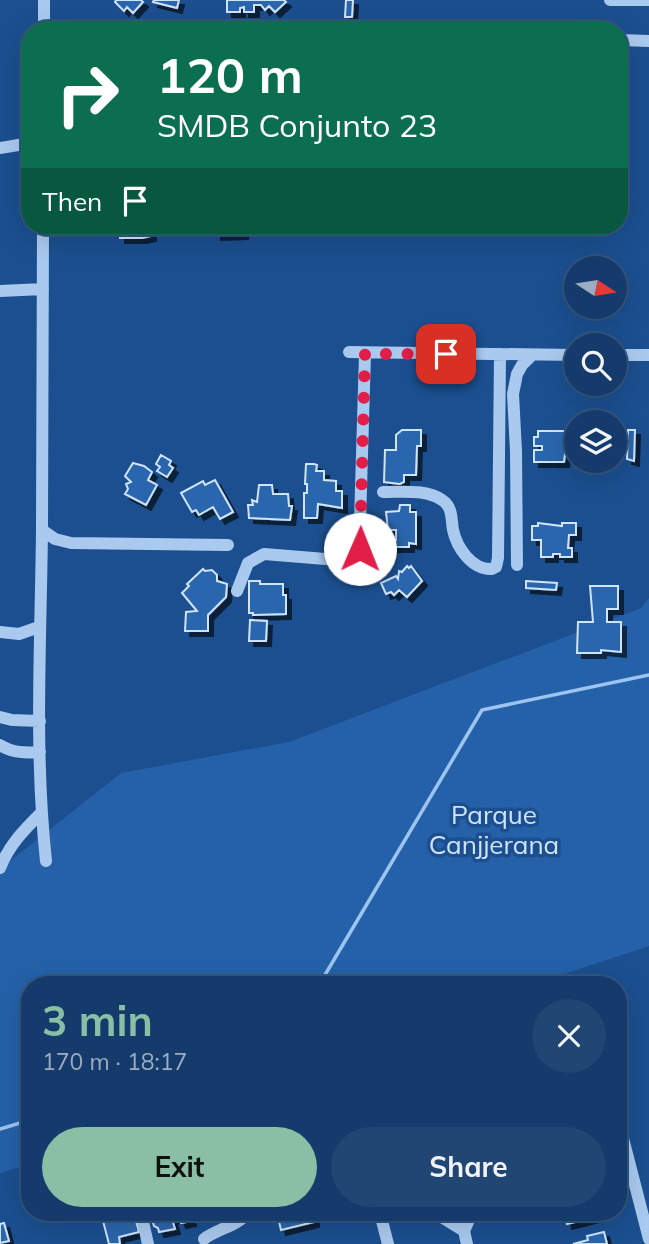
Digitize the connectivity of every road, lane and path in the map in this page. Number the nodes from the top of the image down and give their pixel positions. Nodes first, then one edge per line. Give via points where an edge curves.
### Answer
1 (44, 0) edge
2 (610, 0) edge
3 (649, 1) edge
4 (44, 21) edge
5 (628, 40) edge
6 (649, 41) edge
7 (21, 144) edge
8 (0, 148) edge
9 (43, 235) edge
10 (43, 289) junction
11 (0, 291) edge
12 (349, 352) dead end
13 (365, 354) junction
14 (500, 354) junction
15 (532, 355) junction
16 (564, 355) edge
17 (627, 355) edge
18 (649, 355) edge
19 (383, 492) dead end
20 (42, 530) junction
21 (228, 545) dead end
22 (517, 565) dead end
23 (237, 590) dead end
24 (39, 627) junction
25 (0, 632) edge
26 (0, 716) edge
27 (40, 721) junction
28 (0, 745) edge
29 (40, 752) junction
30 (41, 813) junction
31 (46, 861) dead end
32 (0, 868) edge
33 (627, 1154) edge
34 (143, 1221) edge
35 (239, 1221) edge
36 (382, 1221) edge
37 (445, 1221) edge
38 (470, 1221) edge
39 (465, 1238) edge
40 (649, 1239) edge
41 (202, 1242) edge
42 (148, 1244) edge
43 (388, 1244) edge

1 - 4 street
2 - 3 street
5 - 6 street
7 - 8 street
9 - 10 street
10 - 11 street
10 - 20 street
12 - 13 street
13 - 14 street
13 - 23 street via 359,555 350,561 264,554 248,563
14 - 15 street
14 - 19 street via 496,566 484,569 466,555 453,531 450,507 442,500 421,493
15 - 16 street
15 - 22 street via 517,374 513,394
17 - 18 street
20 - 21 street via 71,543
20 - 24 street
24 - 25 street via 19,634
24 - 27 street
26 - 27 street
27 - 29 street
28 - 29 street via 21,753
29 - 30 street
30 - 31 street
30 - 32 street via 17,838
33 - 40 street
34 - 42 street
35 - 41 street
36 - 43 street
37 - 39 street
38 - 39 street

